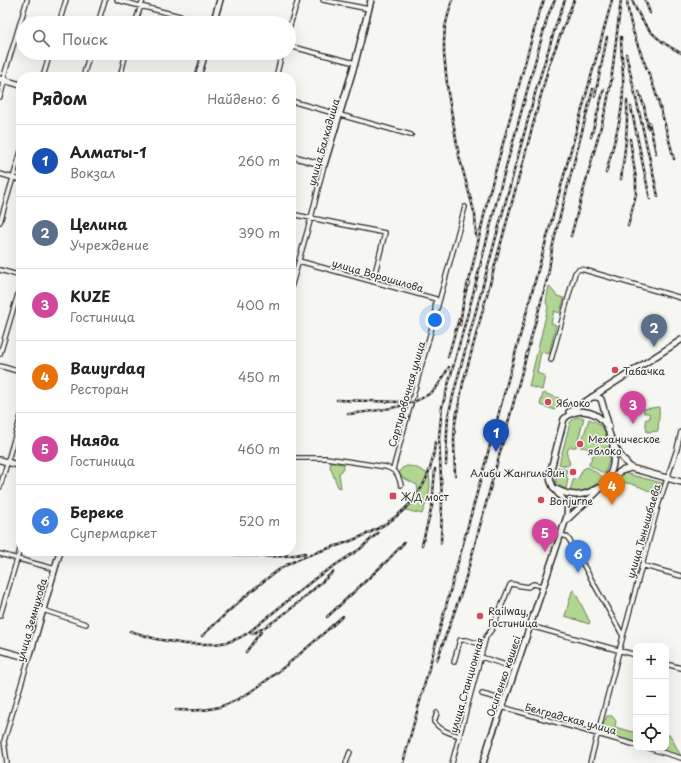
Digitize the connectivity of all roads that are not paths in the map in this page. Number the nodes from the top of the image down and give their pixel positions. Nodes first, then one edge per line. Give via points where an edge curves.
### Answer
1 (27, 0) edge
2 (66, 0) edge
3 (105, 0) edge
4 (117, 0) edge
5 (143, 0) edge
6 (220, 0) edge
7 (298, 0) edge
8 (323, 0) edge
9 (371, 0) edge
10 (141, 6) junction
11 (369, 9) junction
12 (22, 16) edge
13 (62, 16) edge
14 (100, 16) edge
15 (136, 16) edge
16 (180, 16) edge
17 (215, 16) edge
18 (293, 16) edge
19 (16, 36) edge
20 (296, 48) edge
21 (48, 60) edge
22 (88, 60) edge
23 (124, 60) edge
24 (203, 60) edge
25 (280, 60) edge
26 (355, 63) junction
27 (44, 72) edge
28 (84, 72) edge
29 (121, 72) edge
30 (200, 72) edge
31 (277, 72) edge
32 (3, 80) edge
33 (16, 84) edge
34 (0, 97) edge
35 (296, 102) edge
36 (340, 114) junction
37 (410, 135) dead end
38 (296, 157) edge
39 (324, 165) junction
40 (16, 168) edge
41 (0, 174) edge
42 (13, 178) junction
43 (16, 179) edge
44 (465, 207) dead end
45 (296, 215) edge
46 (311, 218) junction
47 (0, 222) edge
48 (299, 261) junction
49 (0, 270) edge
50 (296, 270) edge
51 (16, 275) edge
52 (373, 282) junction
53 (681, 298) edge
54 (16, 301) edge
55 (435, 317) junction
56 (681, 340) edge
57 (0, 354) edge
58 (551, 360) dead end
59 (0, 366) edge
60 (16, 371) edge
61 (610, 385) junction
62 (592, 397) junction
63 (604, 409) junction
64 (564, 419) junction
65 (16, 432) edge
66 (681, 432) edge
67 (612, 441) junction
68 (296, 458) edge
69 (0, 460) edge
70 (7, 462) junction
71 (16, 465) edge
72 (632, 468) junction
73 (393, 469) junction
74 (667, 478) junction
75 (681, 482) edge
76 (603, 484) junction
77 (400, 485) dead end
78 (0, 487) edge
79 (553, 488) junction
80 (565, 523) junction
81 (560, 534) junction
82 (0, 554) edge
83 (18, 556) edge
84 (59, 556) edge
85 (17, 559) junction
86 (641, 565) junction
87 (55, 569) junction
88 (681, 576) edge
89 (543, 586) junction
90 (43, 610) junction
91 (0, 616) edge
92 (86, 624) dead end
93 (530, 626) junction
94 (623, 636) junction
95 (483, 645) junction
96 (0, 650) edge
97 (619, 650) junction
98 (633, 654) edge
99 (481, 657) junction
100 (29, 658) junction
101 (454, 662) dead end
102 (669, 665) edge
103 (515, 668) junction
104 (681, 668) edge
105 (482, 694) dead end
106 (504, 700) junction
107 (502, 707) junction
108 (437, 713) dead end
109 (598, 734) junction
110 (460, 736) junction
111 (2, 741) edge
112 (633, 744) edge
113 (658, 751) edge
114 (350, 752) dead end
115 (681, 758) edge
116 (7, 763) edge
117 (346, 763) edge
118 (452, 763) edge
119 (483, 763) edge
120 (590, 763) edge

1 - 12 street
2 - 13 street
3 - 14 street
4 - 10 street
5 - 10 street
6 - 17 main road
7 - 18 street
8 - 11 street
9 - 11 main road, улица Балкадиша
10 - 15 street
10 - 16 street
11 - 26 main road, улица Балкадиша
19 - 32 street
20 - 26 street
21 - 27 street
22 - 28 street
23 - 29 street
24 - 30 main road
25 - 31 street
26 - 36 main road, улица Балкадиша
32 - 33 main road
32 - 34 street
35 - 36 street
36 - 37 street
36 - 39 main road, улица Балкадиша
38 - 39 main road
39 - 46 street, улица Балкадиша
40 - 42 street
41 - 42 street
42 - 43 street
42 - 47 street
44 - 55 street, Сортировочная улица
45 - 46 street
46 - 48 street, улица Балкадиша
46 - 52 street via 385,233
48 - 50 street, улица Балкадиша
48 - 52 street, улица Ворошилова
49 - 51 street
52 - 55 street, улица Ворошилова via 436,299
53 - 58 street via 578,270 575,273
54 - 57 street
55 - 73 street, Сортировочная улица
56 - 61 main road
59 - 60 street
61 - 62 main road
61 - 63 main road via 603,395
62 - 63 main road via 601,399
62 - 64 main road via 569,412
63 - 67 main road
64 - 67 main road via 575,412 592,414 604,422
64 - 79 main road via 550,473
65 - 70 street
66 - 74 street, улица Тынышбаева
67 - 72 main road via 622,459
67 - 76 main road via 612,466 610,475
68 - 73 street via 326,458
69 - 70 main road
70 - 71 main road
70 - 78 street
72 - 74 main road
72 - 76 main road via 621,471
73 - 77 street via 397,473
74 - 75 main road
74 - 86 street, улица Тынышбаева
76 - 79 main road via 581,495 565,494
76 - 80 main road
79 - 80 main road via 567,506
80 - 81 main road, Осипенко көшесі
81 - 89 main road, Осипенко көшесі
81 - 94 street via 570,541
82 - 85 street
83 - 85 street
84 - 87 main road, улица Земнухова
85 - 87 street
85 - 91 street
86 - 88 street
86 - 94 street, улица Тынышбаева
87 - 90 main road, улица Земнухова
89 - 93 main road, Осипенко көшесі
89 - 95 street, улица Станционная via 510,585
90 - 92 street
90 - 100 main road, улица Земнухова
93 - 97 street
93 - 103 main road, Осипенко көшесі
94 - 97 street, улица Тынышбаева
95 - 99 street, улица Станционная
95 - 101 street via 460,640
96 - 100 main road
97 - 98 street
97 - 109 street
99 - 103 street
99 - 110 street, улица Станционная
100 - 111 street, улица Земнухова
102 - 104 street
103 - 106 main road, Осипенко көшесі
105 - 106 street
106 - 107 main road, Осипенко көшесі
107 - 109 street, Белградская улица
107 - 119 main road, Осипенко көшесі
108 - 110 street via 434,722 436,725
109 - 112 street, Белградская улица
109 - 120 street
110 - 118 street, улица Станционная
111 - 116 street, улица Земнухова
113 - 115 street
114 - 117 street

